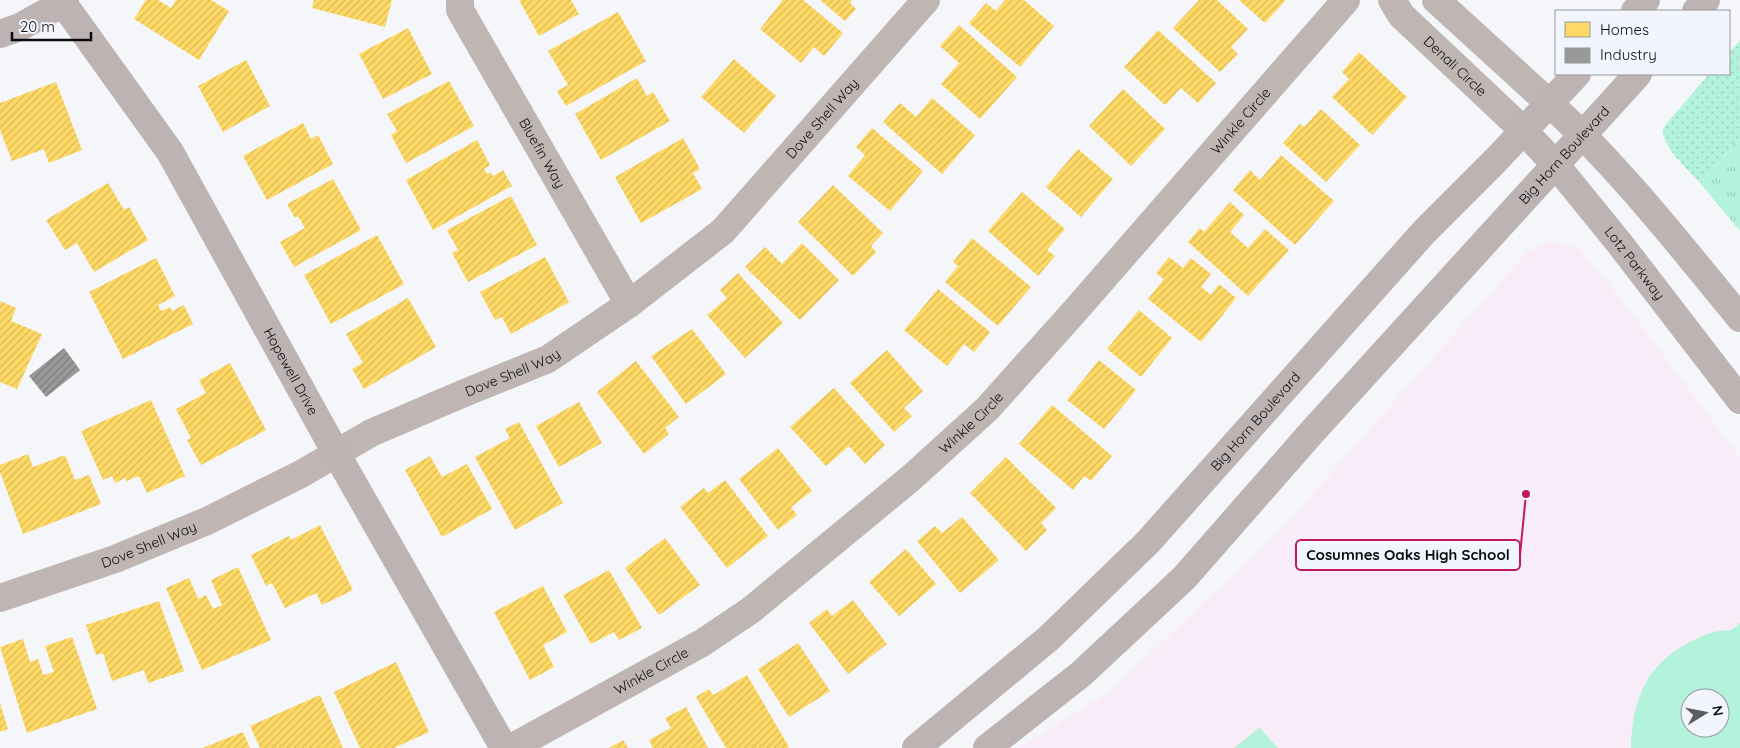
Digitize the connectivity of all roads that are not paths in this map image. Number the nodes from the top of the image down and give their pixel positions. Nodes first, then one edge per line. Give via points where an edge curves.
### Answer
1 (460, 0) edge
2 (926, 0) edge
3 (1346, 0) edge
4 (1392, 0) edge
5 (1436, 0) edge
6 (1646, 0) edge
7 (1706, 0) edge
8 (64, 2) edge
9 (1636, 10) edge
10 (1697, 10) edge
11 (0, 34) edge
12 (1575, 75) edge
13 (1637, 75) edge
14 (1549, 103) junction
15 (1523, 130) junction
16 (1583, 134) junction
17 (1555, 164) junction
18 (629, 304) junction
19 (1740, 318) edge
20 (1740, 400) edge
21 (336, 453) junction
22 (0, 598) edge
23 (504, 748) edge
24 (511, 748) edge
25 (916, 748) edge
26 (987, 748) edge

1 - 18 street, Bluefin Way via 460,10
2 - 18 street, Dove Shell Way via 723,231
3 - 24 street, Winkle Circle via 987,409 911,478 751,610 702,643
4 - 15 street, Denali Circle via 1400,15
5 - 14 street
6 - 9 main road
7 - 10 main road
8 - 11 main road via 20,27
8 - 21 main road, Hopewell Drive via 170,152
12 - 14 main road, Big Horn Boulevard
13 - 16 main road, Big Horn Boulevard
14 - 15 main road, Big Horn Boulevard
14 - 16 main road
15 - 17 main road, Lotz Parkway
15 - 25 main road, Big Horn Boulevard via 1424,232 1148,542 1049,638
16 - 17 main road, Big Horn Boulevard
16 - 19 main road via 1630,185
17 - 20 main road, Lotz Parkway
17 - 26 main road, Big Horn Boulevard via 1184,578 1082,674
18 - 21 street, Dove Shell Way via 548,360 380,429
21 - 22 street, Dove Shell Way via 207,521 115,559
21 - 23 main road, Hopewell Drive

